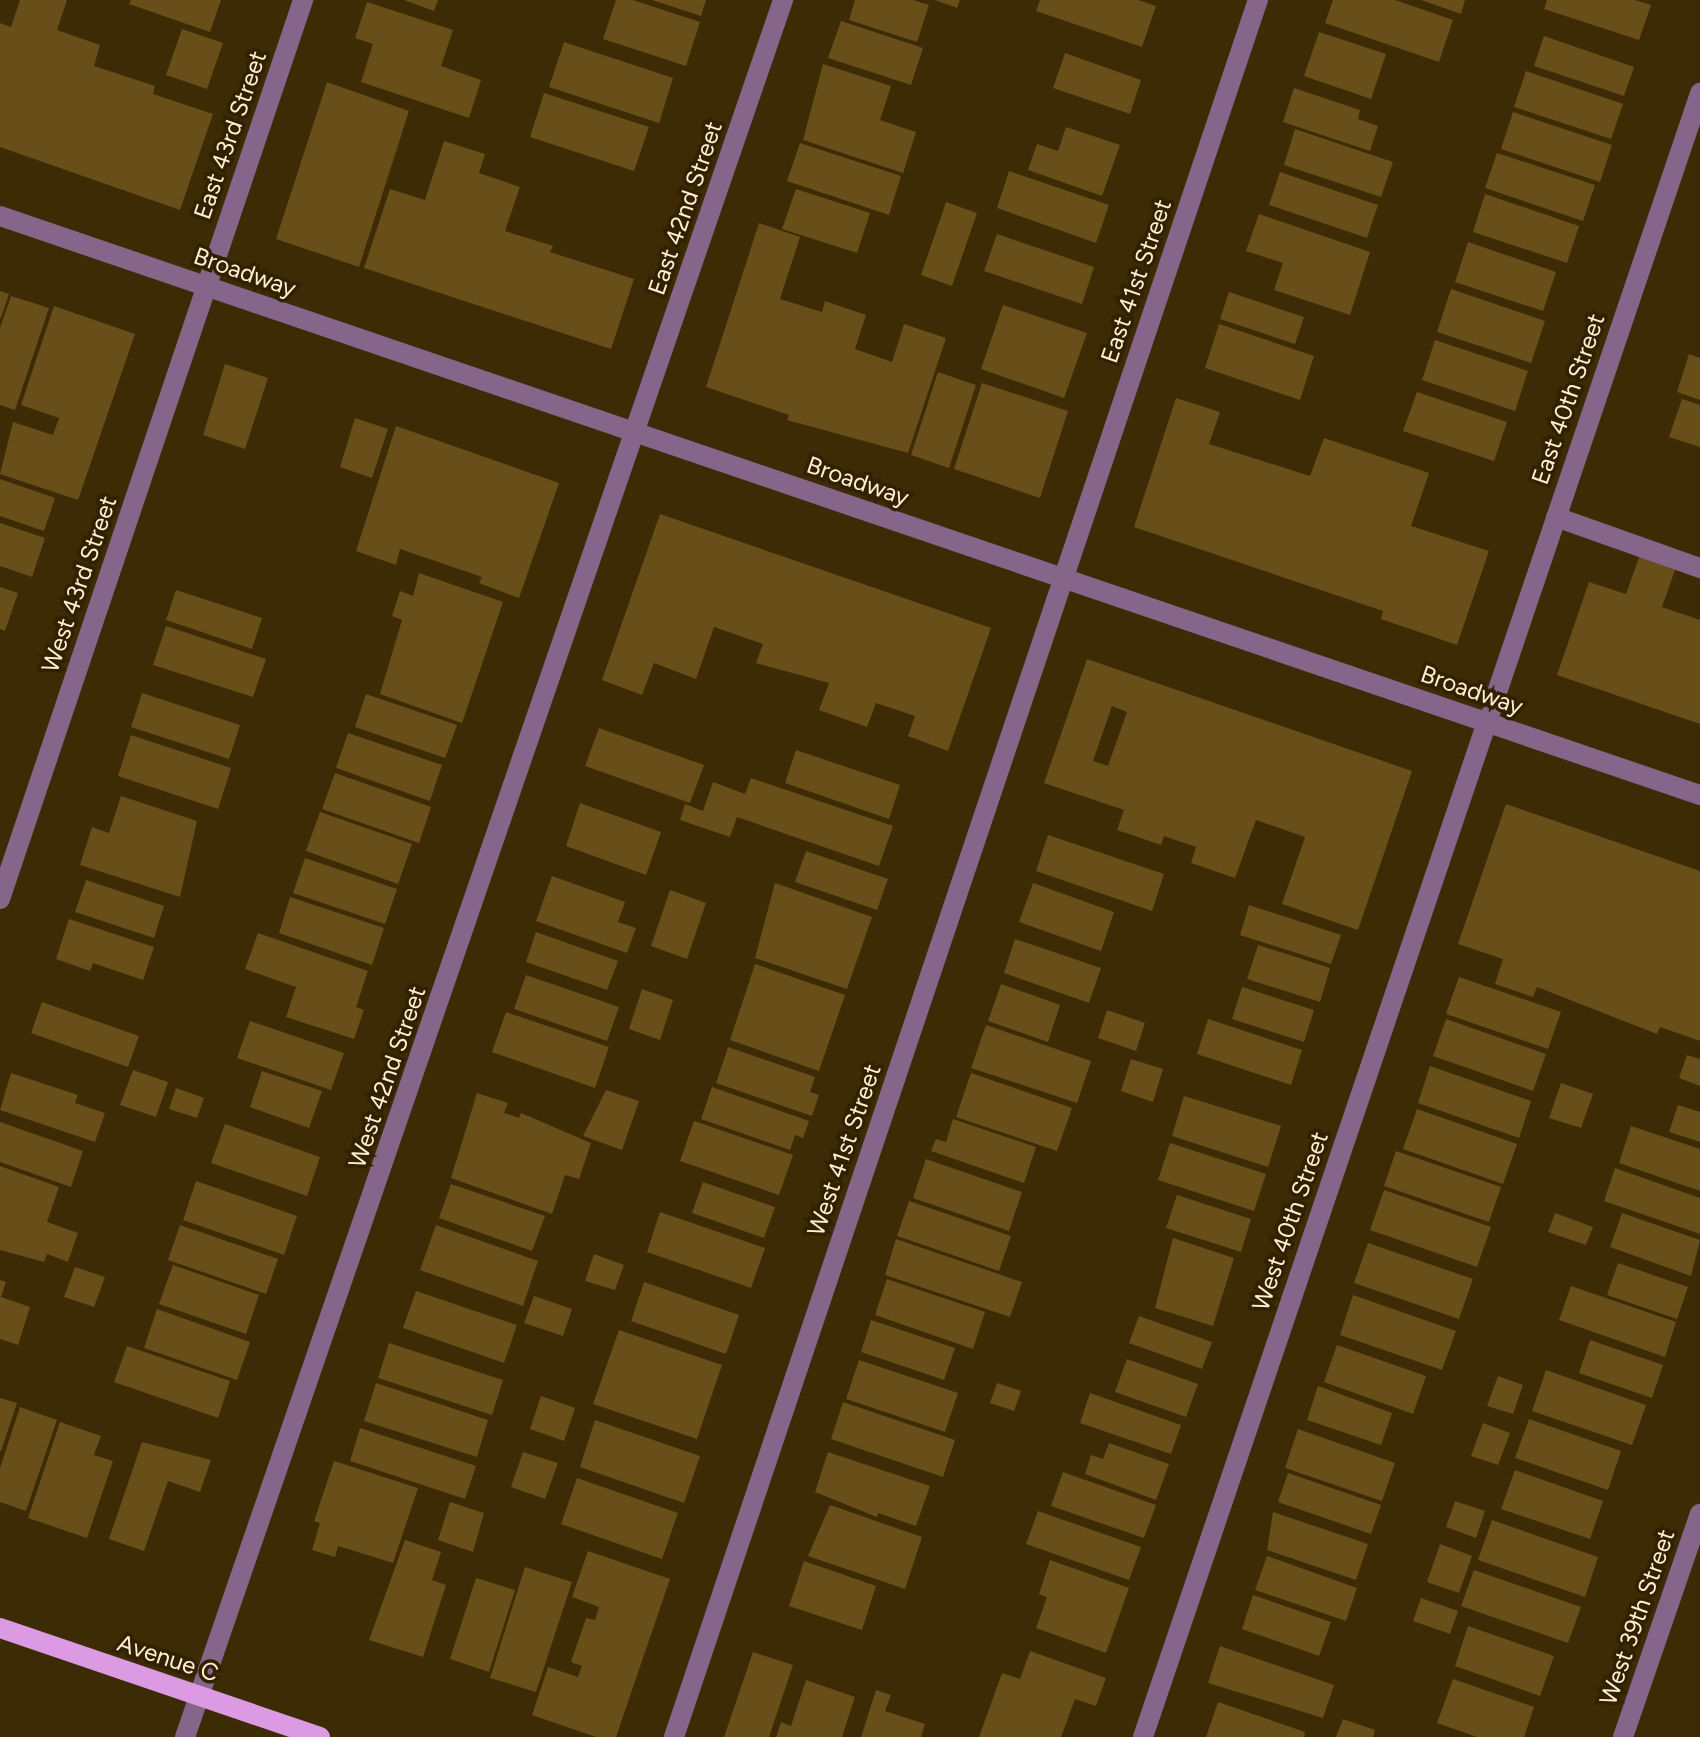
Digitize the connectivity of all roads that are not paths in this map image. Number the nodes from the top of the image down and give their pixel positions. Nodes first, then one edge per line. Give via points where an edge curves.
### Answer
1 (303, 0) edge
2 (783, 0) edge
3 (1258, 0) edge
4 (1700, 93) edge
5 (0, 216) edge
6 (207, 286) junction
7 (637, 433) junction
8 (1556, 517) junction
9 (1700, 568) edge
10 (1064, 579) junction
11 (1486, 723) junction
12 (1700, 795) edge
13 (0, 899) edge
14 (1700, 1514) edge
15 (0, 1628) edge
16 (199, 1694) junction
17 (185, 1737) edge
18 (320, 1737) edge
19 (674, 1737) edge
20 (1143, 1737) edge
21 (1623, 1737) edge

1 - 6 street, East 43rd Street
2 - 7 street, East 42nd Street
3 - 10 street, East 41st Street
4 - 8 street, East 40th Street
5 - 6 street, Broadway
6 - 7 street, Broadway
6 - 13 street, West 43rd Street
7 - 10 street, Broadway
7 - 16 street, West 42nd Street
8 - 9 street
8 - 11 street, East 40th Street
10 - 11 street, Broadway
10 - 19 street, West 41st Street
11 - 12 street, Broadway
11 - 20 street, West 40th Street
14 - 21 street, West 39th Street
15 - 16 main road, Avenue C
16 - 17 street, West 42nd Street
16 - 18 main road, Avenue C

